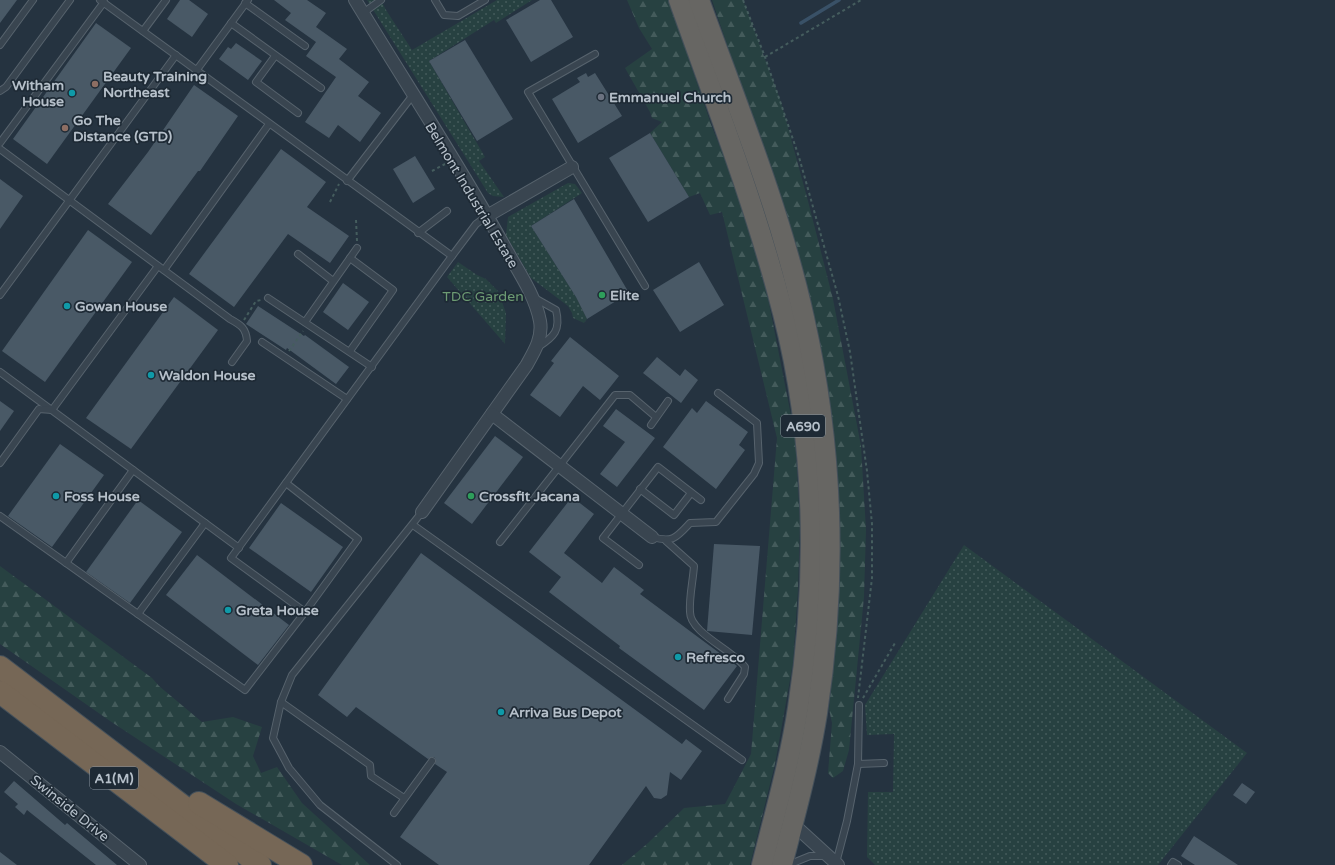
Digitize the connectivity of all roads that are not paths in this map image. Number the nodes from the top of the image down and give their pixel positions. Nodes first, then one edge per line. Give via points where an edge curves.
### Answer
1 (33, 0) edge
2 (70, 0) edge
3 (166, 0) edge
4 (355, 0) edge
5 (381, 0) edge
6 (435, 0) edge
7 (485, 0) edge
8 (679, 0) edge
9 (699, 0) edge
10 (102, 1) edge
11 (246, 2) edge
12 (362, 13) junction
13 (231, 23) junction
14 (143, 31) junction
15 (0, 45) edge
16 (305, 46) dead end
17 (595, 54) dead end
18 (176, 55) junction
19 (275, 56) junction
20 (196, 71) junction
21 (321, 88) dead end
22 (0, 91) edge
23 (413, 95) junction
24 (298, 113) dead end
25 (269, 124) junction
26 (0, 143) edge
27 (0, 149) edge
28 (572, 167) junction
29 (345, 180) junction
30 (70, 200) junction
31 (447, 211) dead end
32 (487, 216) junction
33 (418, 233) junction
34 (357, 248) road end
35 (298, 254) dead end
36 (452, 256) junction
37 (350, 258) junction
38 (158, 266) junction
39 (164, 270) junction
40 (333, 281) junction
41 (645, 286) dead end
42 (0, 295) edge
43 (532, 296) junction
44 (270, 299) road end
45 (305, 322) junction
46 (262, 342) dead end
47 (537, 348) junction
48 (350, 351) junction
49 (232, 362) dead end
50 (372, 367) junction
51 (0, 372) edge
52 (718, 392) dead end
53 (346, 399) junction
54 (668, 401) dead end
55 (52, 410) junction
56 (492, 414) junction
57 (656, 417) junction
58 (651, 425) dead end
59 (0, 463) edge
60 (561, 466) junction
61 (133, 470) junction
62 (286, 483) junction
63 (640, 490) junction
64 (691, 493) junction
65 (701, 500) dead end
66 (422, 512) joint
67 (621, 513) junction
68 (0, 516) edge
69 (205, 523) junction
70 (413, 525) junction
71 (652, 537) joint
72 (666, 541) junction
73 (500, 542) dead end
74 (239, 548) junction
75 (66, 563) junction
76 (640, 565) dead end
77 (305, 612) junction
78 (138, 614) junction
79 (0, 667) edge
80 (0, 692) edge
81 (728, 699) dead end
82 (281, 702) junction
83 (859, 705) road end
84 (92, 750) junction
85 (0, 752) edge
86 (742, 760) dead end
87 (432, 761) dead end
88 (884, 763) dead end
89 (858, 764) junction
90 (404, 798) junction
91 (394, 813) dead end
92 (793, 824) junction
93 (834, 861) edge
94 (140, 865) edge
95 (206, 865) edge
96 (227, 865) edge
97 (260, 865) edge
98 (301, 865) edge
99 (397, 865) edge
100 (763, 865) edge
101 (782, 865) edge
102 (788, 865) edge

1 - 15 lane
2 - 22 lane via 6,87
3 - 14 lane
4 - 12 street, Belmont Industrial Estate
5 - 12 lane
6 - 7 lane via 444,15 458,16
8 - 100 highway, A690 via 773,274 802,412 808,472 811,531 806,653 798,710
9 - 92 highway, A690 via 768,189 804,319 820,408 827,477 829,592 817,714
10 - 14 lane
10 - 26 lane
11 - 13 lane
11 - 16 lane
12 - 23 street, Belmont Industrial Estate
13 - 19 lane
13 - 20 lane
14 - 18 lane
17 - 28 lane via 528,92
18 - 20 lane
18 - 30 lane
19 - 21 lane
19 - 24 lane via 256,82
20 - 25 lane
23 - 29 lane
23 - 32 street, Belmont Industrial Estate
25 - 29 lane
25 - 39 lane
27 - 30 lane
28 - 32 street
28 - 41 lane
29 - 33 lane
30 - 38 lane
30 - 42 lane
31 - 33 lane
32 - 36 lane via 476,224
32 - 43 street, Belmont Industrial Estate
33 - 36 lane
34 - 37 lane
35 - 40 lane
36 - 50 lane
37 - 40 lane
37 - 48 lane via 393,290
38 - 39 lane
38 - 55 lane
39 - 49 lane via 230,319 241,324 246,332 247,341
40 - 45 lane
43 - 47 street, Belmont Industrial Estate via 540,320 541,334
43 - 47 lane via 556,310 559,321 551,339
44 - 45 lane
45 - 48 lane
46 - 53 lane
47 - 56 street, Belmont Industrial Estate
48 - 50 lane
50 - 53 lane
51 - 55 lane
52 - 72 lane via 758,424 759,463 754,474 716,522 690,523 677,537
53 - 62 lane
54 - 57 lane
55 - 59 lane via 39,409
55 - 61 lane
56 - 60 street
56 - 66 street, Belmont Industrial Estate
57 - 58 lane
57 - 60 lane via 630,395 615,395
60 - 67 street
60 - 73 lane
61 - 69 lane
61 - 75 lane
62 - 74 lane
62 - 77 lane via 358,539
63 - 64 lane via 674,515
63 - 64 lane via 658,467
63 - 67 lane
64 - 65 lane
66 - 70 lane
67 - 71 street
67 - 76 lane via 603,538
68 - 75 lane
69 - 74 lane
69 - 78 lane
70 - 82 lane via 292,675
70 - 86 lane
71 - 72 lane
72 - 81 lane via 694,566 690,614 697,628 739,658 745,667 744,674
74 - 77 lane via 231,558
75 - 78 lane
77 - 78 lane via 245,690
79 - 84 highway, A1(M)
80 - 84 highway, A1(M)
82 - 90 lane via 370,765 371,776
82 - 99 lane via 273,738 289,768 320,805
83 - 89 lane
84 - 95 highway
84 - 96 highway, A1(M)
84 - 97 highway, A1(M)
84 - 98 highway
85 - 94 street, Swinside Drive
87 - 90 lane
88 - 89 lane
89 - 93 lane via 847,821
90 - 91 lane
92 - 93 street
92 - 100 street
92 - 101 highway, A690
93 - 102 lane via 810,856

